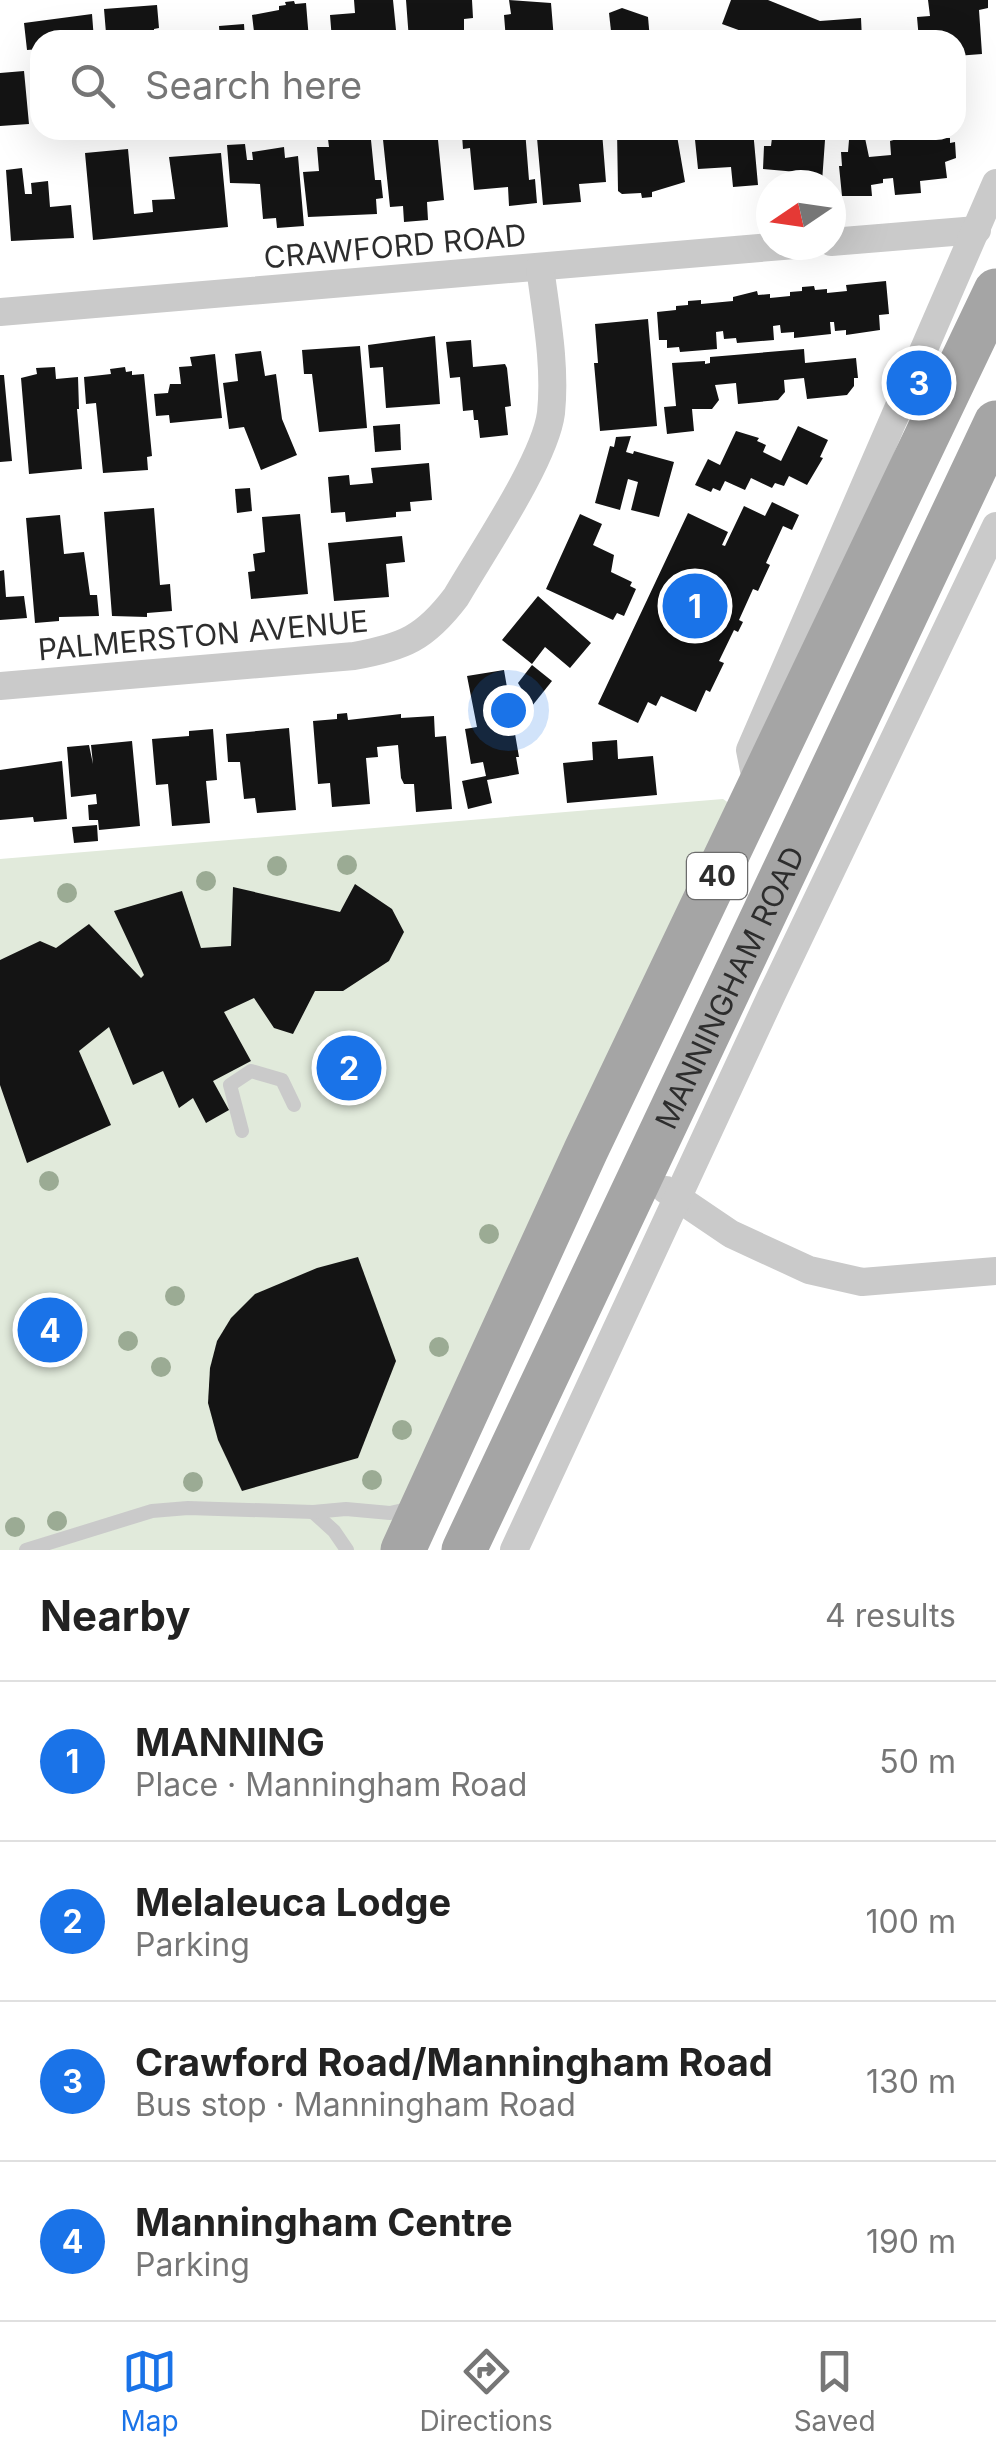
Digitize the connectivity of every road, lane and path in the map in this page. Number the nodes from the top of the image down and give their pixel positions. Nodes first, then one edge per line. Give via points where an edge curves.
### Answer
1 (996, 184) edge
2 (977, 230) junction
3 (846, 241) edge
4 (756, 248) edge
5 (540, 266) junction
6 (996, 291) edge
7 (0, 312) edge
8 (996, 423) edge
9 (996, 526) edge
10 (0, 686) edge
11 (758, 791) junction
12 (294, 1105) dead end
13 (242, 1131) dead end
14 (578, 1167) junction
15 (631, 1193) junction
16 (679, 1197) junction
17 (665, 1226) junction
18 (731, 1234) junction
19 (996, 1272) edge
20 (425, 1500) junction
21 (314, 1512) junction
22 (26, 1550) edge
23 (347, 1550) edge
24 (403, 1550) edge
25 (464, 1550) edge
26 (514, 1550) edge

1 - 2 street
2 - 3 street
2 - 11 street via 750,750
4 - 5 street, CRAWFORD ROAD
5 - 7 street, CRAWFORD ROAD
5 - 10 street, PALMERSTON AVENUE via 552,384 543,444 456,597 417,638 354,656
6 - 11 main road, MANNINGHAM ROAD / 40
8 - 15 main road, MANNINGHAM ROAD / 40
9 - 16 street, MANNINGHAM ROAD
11 - 14 main road, MANNINGHAM ROAD / 40
12 - 13 lane via 282,1080 251,1071 230,1085
14 - 15 main road
14 - 20 main road, MANNINGHAM ROAD / 40
15 - 16 street
15 - 17 street
15 - 25 main road, MANNINGHAM ROAD / 40
16 - 17 street, MANNINGHAM ROAD
16 - 18 street
17 - 18 street
17 - 26 street, MANNINGHAM ROAD
18 - 19 street via 810,1270 862,1282
20 - 21 lane via 398,1512
20 - 24 main road, MANNINGHAM ROAD / 40
21 - 22 lane via 152,1511
21 - 23 lane

